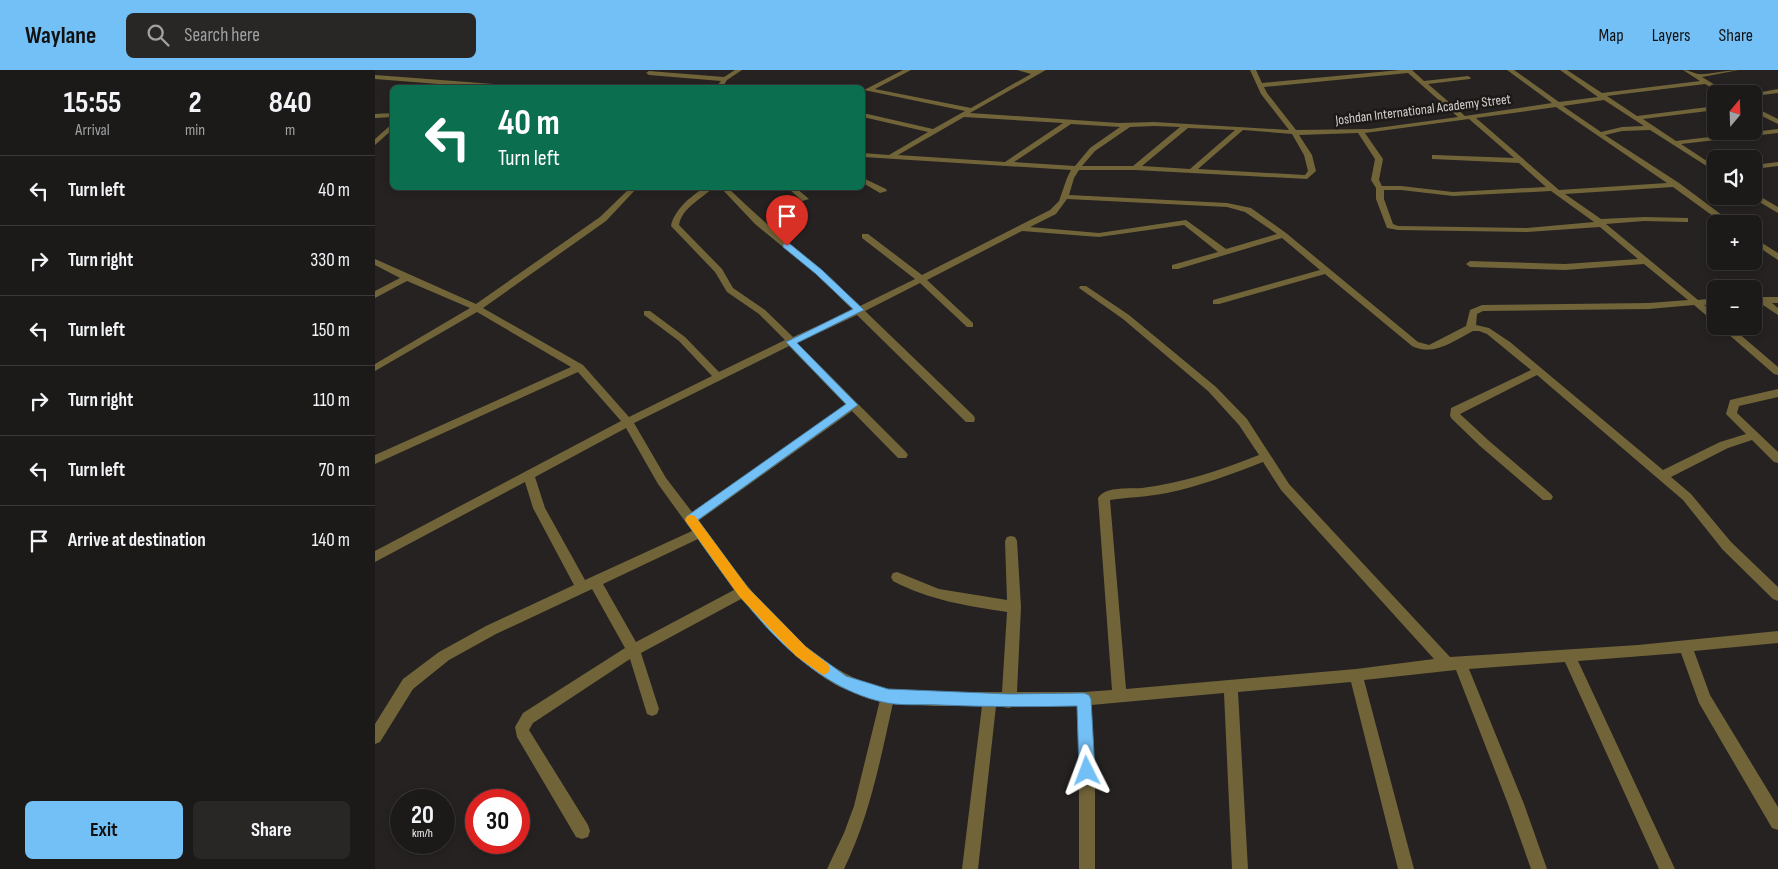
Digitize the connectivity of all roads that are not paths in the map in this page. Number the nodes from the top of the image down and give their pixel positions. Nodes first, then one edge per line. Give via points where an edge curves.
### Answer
1 (739, 70) edge
2 (908, 70) edge
3 (1020, 70) edge
4 (1253, 70) edge
5 (1409, 70) edge
6 (1511, 70) edge
7 (1563, 70) edge
8 (1686, 70) edge
9 (1736, 70) edge
10 (1040, 72) edge
11 (649, 73) dead end
12 (1696, 76) junction
13 (375, 77) edge
14 (1468, 78) dead end
15 (725, 79) junction
16 (1705, 82) junction
17 (1422, 83) junction
18 (480, 85) edge
19 (720, 85) edge
20 (1260, 85) junction
21 (1710, 85) edge
22 (865, 90) edge
23 (1778, 91) edge
24 (1763, 93) edge
25 (1601, 96) junction
26 (1555, 105) junction
27 (1707, 109) edge
28 (972, 110) junction
29 (1763, 114) edge
30 (390, 115) edge
31 (865, 115) edge
32 (963, 115) junction
33 (375, 116) edge
34 (1467, 116) junction
35 (1634, 118) junction
36 (1777, 121) edge
37 (1071, 122) junction
38 (1128, 124) junction
39 (1185, 127) junction
40 (390, 128) edge
41 (1241, 128) junction
42 (1650, 128) junction
43 (934, 131) junction
44 (1778, 131) edge
45 (1361, 132) junction
46 (1293, 133) junction
47 (1600, 134) junction
48 (375, 143) edge
49 (1673, 143) junction
50 (865, 155) edge
51 (890, 157) junction
52 (1435, 157) dead end
53 (1522, 161) junction
54 (1006, 164) junction
55 (1707, 164) edge
56 (1778, 164) edge
57 (1762, 166) edge
58 (1077, 168) junction
59 (1135, 168) junction
60 (1192, 171) junction
61 (865, 181) edge
62 (1677, 185) junction
63 (1380, 188) junction
64 (627, 190) edge
65 (704, 190) edge
66 (726, 190) edge
67 (794, 190) edge
68 (1556, 190) junction
69 (883, 191) dead end
70 (1065, 197) junction
71 (805, 199) dead end
72 (1762, 200) edge
73 (1778, 211) edge
74 (1718, 215) edge
75 (1685, 220) dead end
76 (1600, 223) junction
77 (1023, 229) junction
78 (1283, 235) junction
79 (865, 236) dead end
80 (1762, 246) edge
81 (1224, 252) junction
82 (1778, 257) edge
83 (1646, 261) junction
84 (375, 262) edge
85 (1471, 264) dead end
86 (1175, 267) dead end
87 (1326, 271) junction
88 (407, 278) junction
89 (921, 279) junction
90 (1083, 288) dead end
91 (375, 295) edge
92 (1762, 300) edge
93 (1778, 300) edge
94 (1707, 301) edge
95 (1216, 302) dead end
96 (1695, 302) junction
97 (1762, 302) edge
98 (477, 308) junction
99 (860, 310) junction
100 (1707, 312) edge
101 (1778, 312) edge
102 (647, 313) dead end
103 (970, 325) dead end
104 (1471, 328) junction
105 (1735, 335) edge
106 (791, 341) junction
107 (579, 367) junction
108 (375, 368) edge
109 (1537, 371) junction
110 (1778, 372) edge
111 (718, 377) junction
112 (1778, 393) edge
113 (853, 405) junction
114 (970, 419) dead end
115 (628, 422) junction
116 (1753, 436) junction
117 (901, 455) dead end
118 (1265, 457) junction
119 (1778, 459) edge
120 (375, 460) edge
121 (529, 475) junction
122 (1662, 476) junction
123 (1547, 497) dead end
124 (691, 519) junction
125 (699, 533) junction
126 (1011, 541) dead end
127 (375, 557) edge
128 (897, 577) dead end
129 (595, 582) junction
130 (582, 588) junction
131 (743, 592) junction
132 (1778, 595) edge
133 (1014, 607) junction
134 (1778, 637) edge
135 (1685, 647) junction
136 (634, 651) junction
137 (1569, 656) junction
138 (1453, 664) junction
139 (1356, 675) junction
140 (1231, 686) junction
141 (888, 696) junction
142 (1119, 696) junction
143 (1084, 699) junction
144 (990, 700) junction
145 (1009, 700) junction
146 (652, 710) dead end
147 (377, 729) edge
148 (1778, 822) edge
149 (582, 831) dead end
150 (835, 869) edge
151 (970, 869) edge
152 (1087, 869) edge
153 (1240, 869) edge
154 (1406, 869) edge
155 (1539, 869) edge
156 (1667, 869) edge

1 - 15 street
2 - 22 street
3 - 10 street
4 - 20 street
5 - 17 street
5 - 20 street
6 - 26 street
7 - 25 street
8 - 12 street
9 - 12 street
10 - 28 street
11 - 15 street
12 - 16 street
13 - 18 street
14 - 17 street
15 - 19 street
16 - 21 street
16 - 25 street, Joshdan International Academy Street
17 - 34 street
20 - 46 street
22 - 28 street
23 - 24 street
25 - 26 street, Joshdan International Academy Street
25 - 35 street
26 - 34 street, Joshdan International Academy Street
26 - 47 street
27 - 35 street
28 - 32 street
29 - 36 street
30 - 33 street
31 - 43 street
32 - 37 street, Joshdan International Academy Street
32 - 43 street
34 - 45 street, Joshdan International Academy Street
34 - 53 street
35 - 42 street
37 - 38 street, Joshdan International Academy Street
37 - 54 street
38 - 39 street, Joshdan International Academy Street
38 - 58 street via 1080,161
39 - 41 street, Joshdan International Academy Street
39 - 59 street
40 - 48 street
41 - 46 street, Joshdan International Academy Street
41 - 60 street
42 - 47 street
42 - 49 street
43 - 51 street
44 - 49 street
45 - 46 street, Joshdan International Academy Street
45 - 63 street via 1379,159 1375,182
46 - 60 street via 1308,155 1312,171 1307,177
47 - 62 street
49 - 55 street
50 - 51 street
51 - 54 street
52 - 53 street
53 - 68 street
54 - 58 street
56 - 57 street
58 - 59 street
58 - 70 street via 1072,172
59 - 60 street
61 - 69 street
62 - 68 street
62 - 74 street
63 - 68 street via 1453,194
63 - 76 street via 1379,199 1393,228 1527,230
64 - 98 street via 591,228
65 - 106 street via 676,218 675,226 719,271 730,290 762,312
66 - 99 street
67 - 71 street
68 - 76 street
70 - 77 street via 1060,207
70 - 78 street via 1227,205 1248,210
72 - 73 street
75 - 76 street
76 - 83 street
77 - 81 street via 1099,235 1185,222
77 - 89 street
78 - 81 street
78 - 87 street
79 - 89 street
80 - 82 street
81 - 86 street
83 - 85 street via 1565,267
83 - 96 street
84 - 88 street
87 - 95 street
87 - 104 street via 1405,337 1423,348 1431,348
88 - 91 street
88 - 98 street
89 - 99 street
89 - 103 street
90 - 118 street via 1126,317 1212,389 1243,422
92 - 93 street
94 - 96 street
96 - 100 street
96 - 104 street via 1649,306 1483,308 1473,312
97 - 101 street
98 - 107 street
98 - 108 street
99 - 106 street
99 - 114 street
102 - 111 street via 682,339
104 - 109 street via 1486,330
105 - 110 street
106 - 111 street
106 - 113 street
107 - 115 street
107 - 120 street
109 - 122 street
109 - 123 street via 1459,408 1455,415
111 - 115 street
112 - 116 street via 1734,403 1731,414
113 - 117 street
113 - 124 street
115 - 121 street
115 - 124 street via 662,481
116 - 119 street
116 - 122 street via 1725,445
118 - 138 street via 1285,487
118 - 142 street via 1175,487 1105,496
121 - 127 street
121 - 130 street via 539,508
122 - 132 street via 1687,498 1727,546
124 - 125 street
125 - 129 street
125 - 131 street
126 - 133 street
128 - 133 street via 914,587 950,598
129 - 130 street
129 - 136 street
130 - 147 street via 491,630 444,656 408,684
131 - 136 street
131 - 141 street via 801,652 821,667 842,681
133 - 145 street
134 - 135 street
135 - 137 street
135 - 148 street via 1704,698
136 - 146 street
136 - 149 street via 578,682 528,718 522,726 522,732
137 - 138 street
137 - 156 street
138 - 139 street
138 - 155 street via 1515,804
139 - 140 street
139 - 154 street
140 - 142 street
140 - 153 street
141 - 144 street
141 - 150 street via 862,806
142 - 143 street
143 - 145 street
143 - 152 street
144 - 145 street
144 - 151 street

